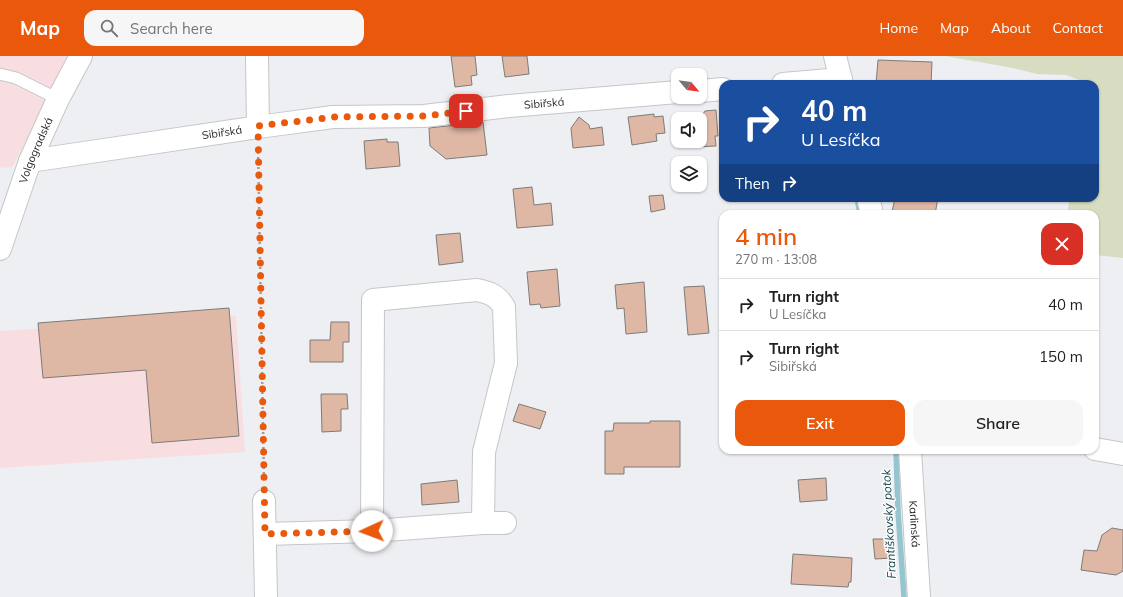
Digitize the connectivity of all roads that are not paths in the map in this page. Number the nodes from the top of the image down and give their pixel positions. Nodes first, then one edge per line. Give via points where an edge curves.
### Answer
1 (82, 56) edge
2 (257, 56) edge
3 (835, 56) edge
4 (0, 74) edge
5 (841, 80) edge
6 (719, 89) edge
7 (707, 90) edge
8 (671, 93) edge
9 (58, 99) junction
10 (258, 126) junction
11 (30, 161) junction
12 (0, 249) edge
13 (1099, 451) edge
14 (910, 454) edge
15 (1123, 454) edge
16 (264, 500) road end
17 (483, 523) junction
18 (505, 523) dead end
19 (372, 531) junction
20 (265, 534) junction
21 (266, 597) edge
22 (919, 597) edge

1 - 9 street, Volgogradská
2 - 10 street
3 - 5 street
4 - 9 lane via 16,78
6 - 7 street
8 - 10 street, Sibiřská via 424,116 334,117
9 - 11 street, Volgogradská
10 - 11 street, Sibiřská
11 - 12 street, Volgogradská
13 - 15 street
14 - 22 street, Karlinská
16 - 20 street
17 - 18 street
17 - 19 street
17 - 19 street via 484,452 506,363 504,307 492,293 477,290 364,300
19 - 20 street
20 - 21 street

